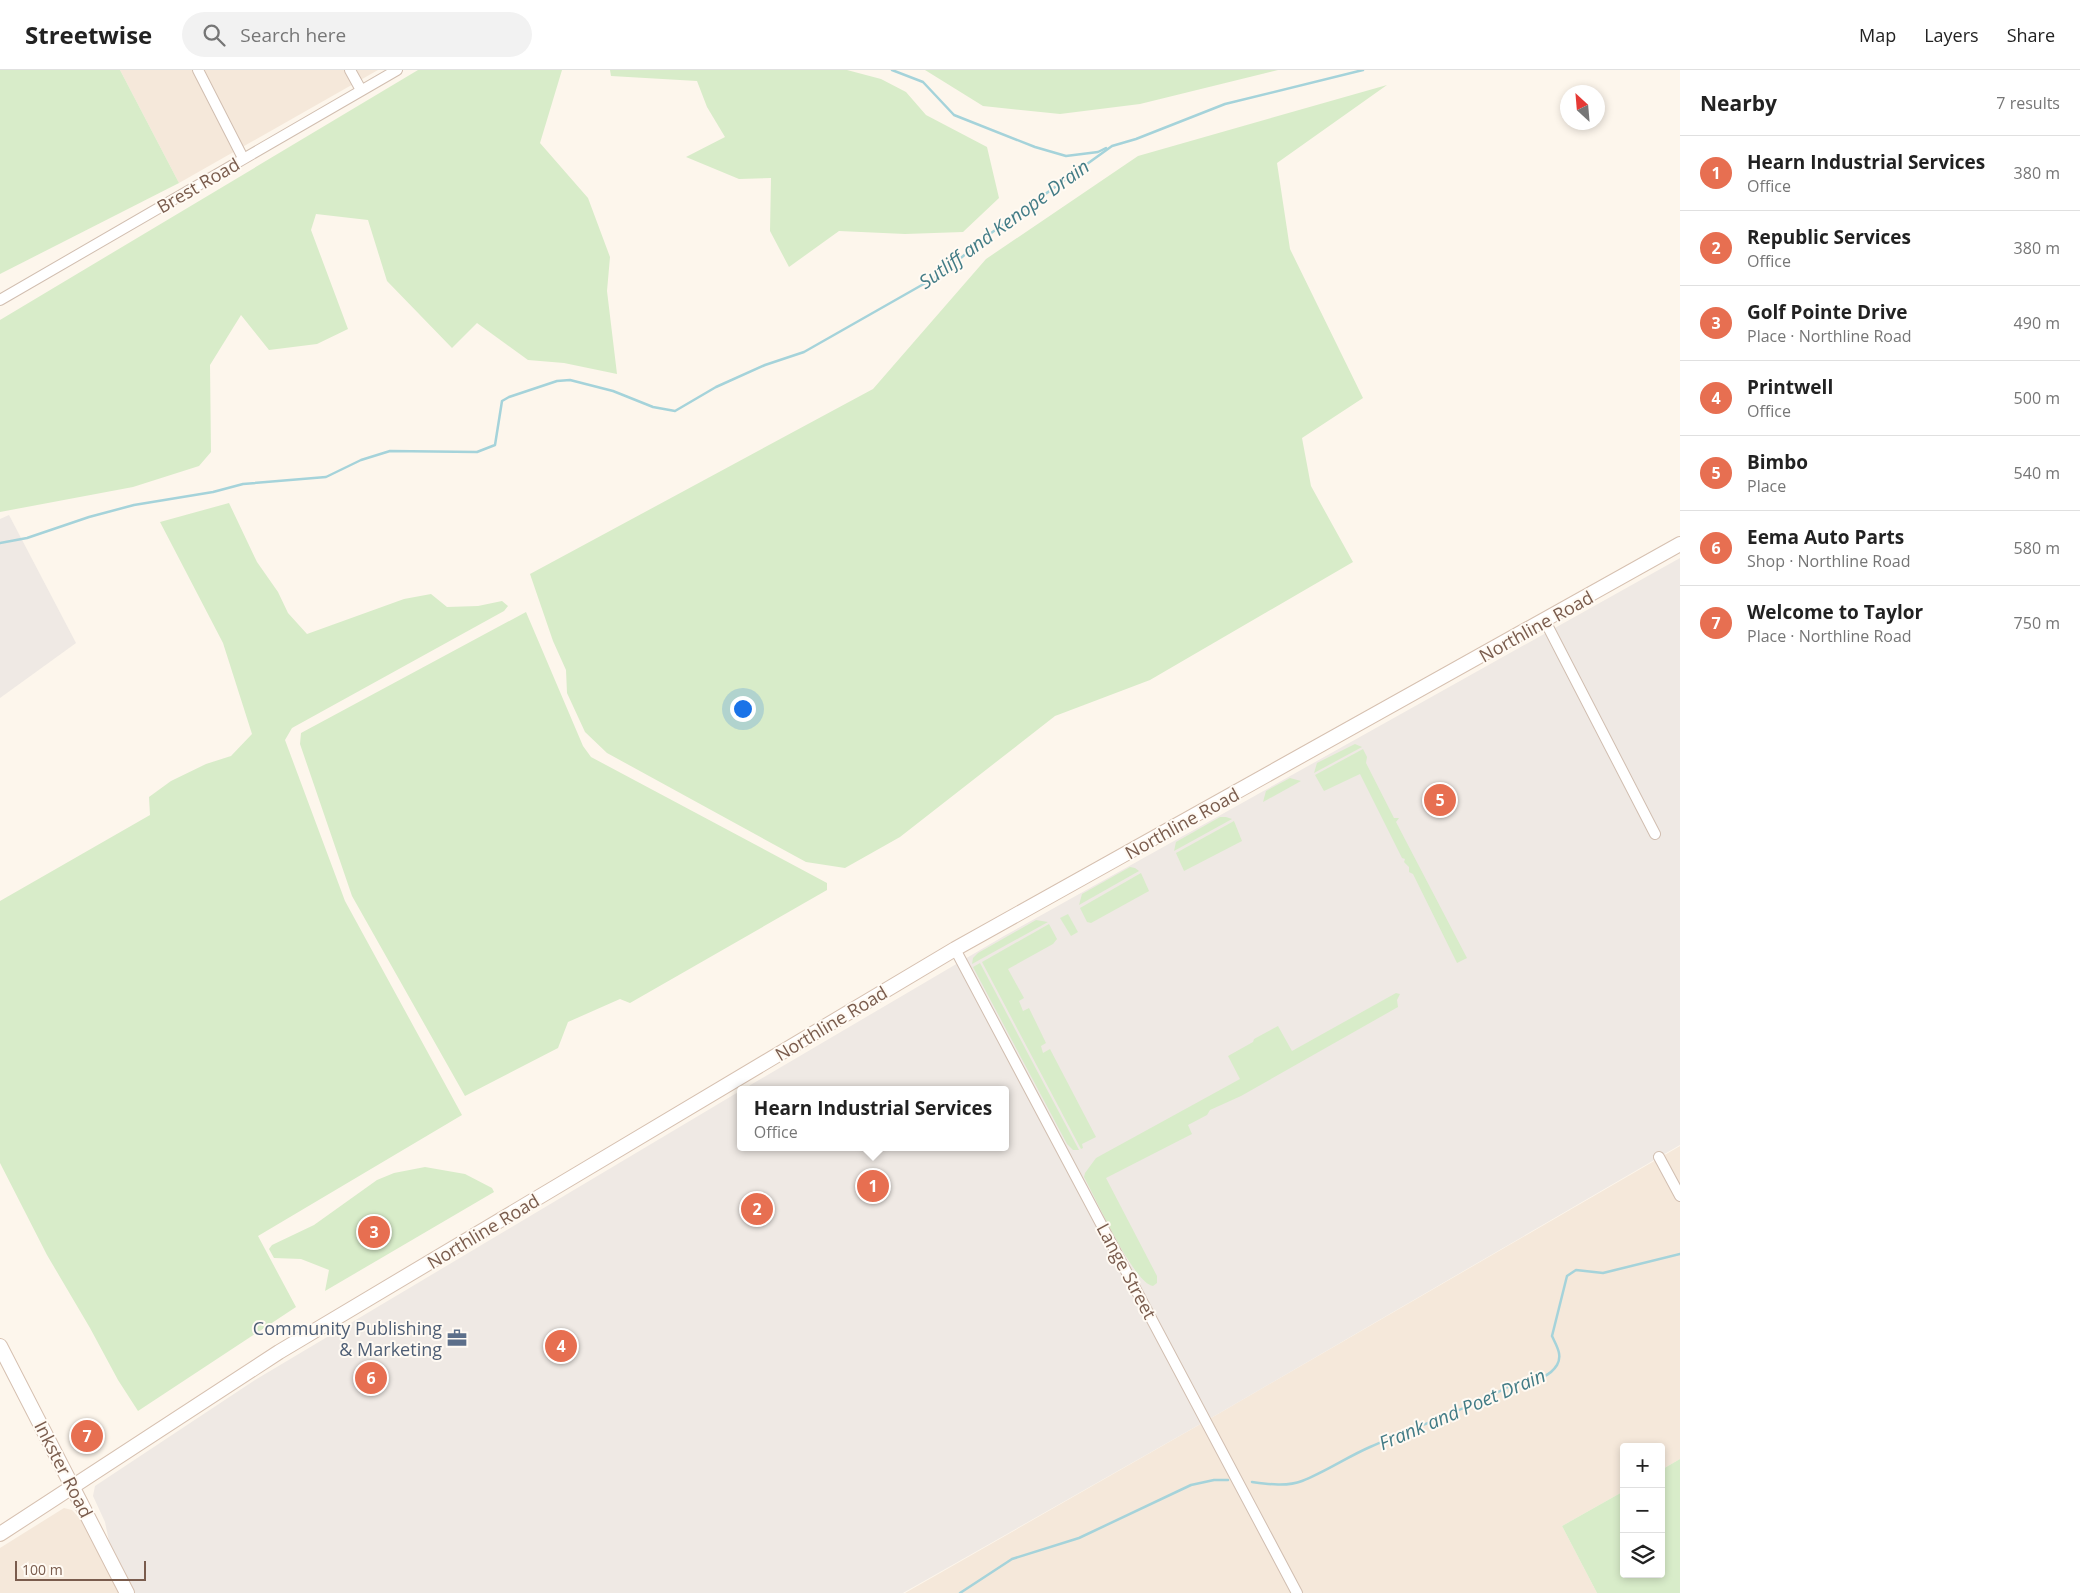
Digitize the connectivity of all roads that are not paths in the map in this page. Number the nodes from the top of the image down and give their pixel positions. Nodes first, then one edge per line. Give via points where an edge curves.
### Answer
1 (198, 70) edge
2 (350, 70) edge
3 (397, 70) edge
4 (361, 90) junction
5 (244, 158) junction
6 (0, 300) edge
7 (1680, 544) edge
8 (1544, 621) junction
9 (1655, 834) dead end
10 (955, 949) junction
11 (1659, 1157) dead end
12 (1680, 1196) edge
13 (0, 1346) edge
14 (73, 1487) junction
15 (0, 1534) edge
16 (127, 1593) edge
17 (1297, 1593) edge

1 - 5 street
2 - 4 street
3 - 4 street, Brest Road
4 - 5 street, Brest Road
5 - 6 street, Brest Road
7 - 8 main road, Northline Road
8 - 9 street
8 - 10 main road, Northline Road
10 - 14 main road, Northline Road via 286,1348
10 - 17 street, Lange Street
11 - 12 street
13 - 14 main road, Inkster Road
14 - 15 main road, Northline Road
14 - 16 main road, Inkster Road

